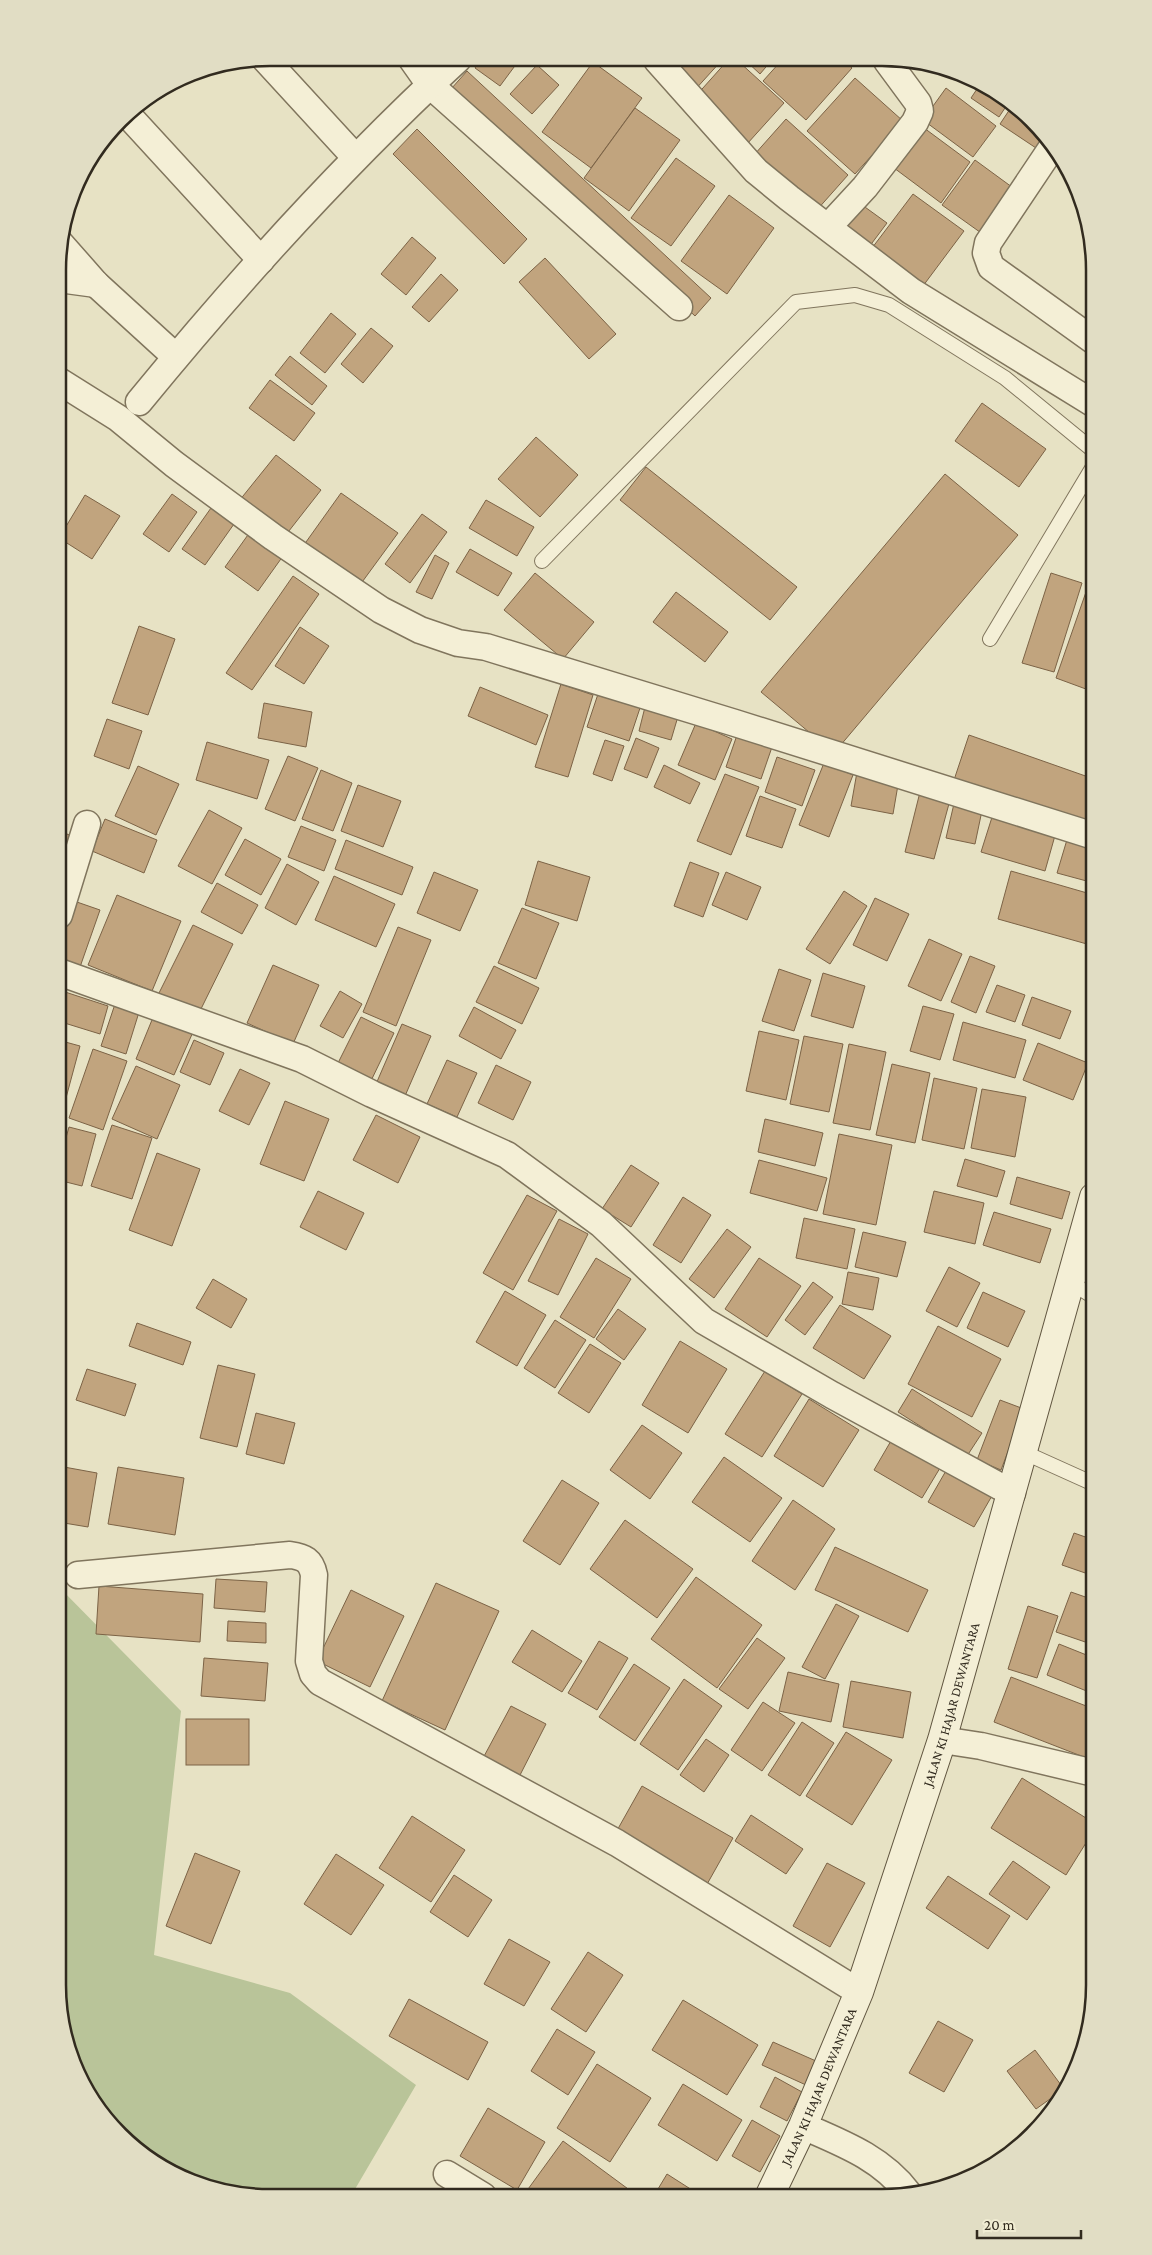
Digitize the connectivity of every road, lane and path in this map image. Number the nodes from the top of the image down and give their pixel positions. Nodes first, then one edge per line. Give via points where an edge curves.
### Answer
1 (271, 66) edge
2 (417, 66) edge
3 (450, 66) edge
4 (662, 66) edge
5 (891, 67) edge
6 (430, 85) junction
7 (133, 120) edge
8 (1048, 153) edge
9 (355, 157) junction
10 (828, 227) junction
11 (67, 251) edge
12 (261, 260) junction
13 (66, 280) edge
14 (96, 284) junction
15 (679, 306) dead end
16 (1086, 335) edge
17 (176, 357) junction
18 (66, 386) edge
19 (1086, 399) edge
20 (139, 402) dead end
21 (1086, 444) edge
22 (1086, 478) edge
23 (542, 561) dead end
24 (990, 639) dead end
25 (87, 824) dead end
26 (1086, 833) edge
27 (66, 892) edge
28 (66, 975) edge
29 (1086, 1227) edge
30 (1071, 1283) junction
31 (1086, 1292) edge
32 (1023, 1452) junction
33 (1086, 1480) edge
34 (1012, 1492) junction
35 (78, 1575) dead end
36 (942, 1740) junction
37 (1086, 1771) edge
38 (859, 1992) junction
39 (803, 2126) junction
40 (447, 2174) dead end
41 (903, 2187) edge
42 (472, 2189) edge
43 (773, 2189) edge

1 - 9 street
2 - 6 street
3 - 6 street
4 - 10 street via 756,171
5 - 10 street via 918,102 920,111 865,187
6 - 9 street
6 - 15 street
7 - 12 street
8 - 16 street via 988,243 986,253 991,268
9 - 12 street
10 - 19 street via 911,291
11 - 14 street
12 - 17 street
13 - 14 street
14 - 17 street
17 - 20 street
18 - 26 street via 118,418 273,537 381,610 420,630 717,717
21 - 23 lane via 1005,378 889,304 854,295 796,302
22 - 24 lane
25 - 27 street
28 - 34 street via 302,1059 507,1155 600,1224 704,1321 832,1395
29 - 30 main road, JALAN KI HAJAR DEWANTARA
30 - 31 lane
30 - 32 main road, JALAN KI HAJAR DEWANTARA
32 - 33 lane
32 - 34 main road, JALAN KI HAJAR DEWANTARA
34 - 36 main road, JALAN KI HAJAR DEWANTARA
35 - 38 street via 304,1556 312,1565 314,1575 309,1661 320,1682 617,1843
36 - 37 street
36 - 38 main road, JALAN KI HAJAR DEWANTARA
38 - 39 main road, JALAN KI HAJAR DEWANTARA
39 - 41 street via 858,2150 884,2167
39 - 43 main road, JALAN KI HAJAR DEWANTARA
40 - 42 street

